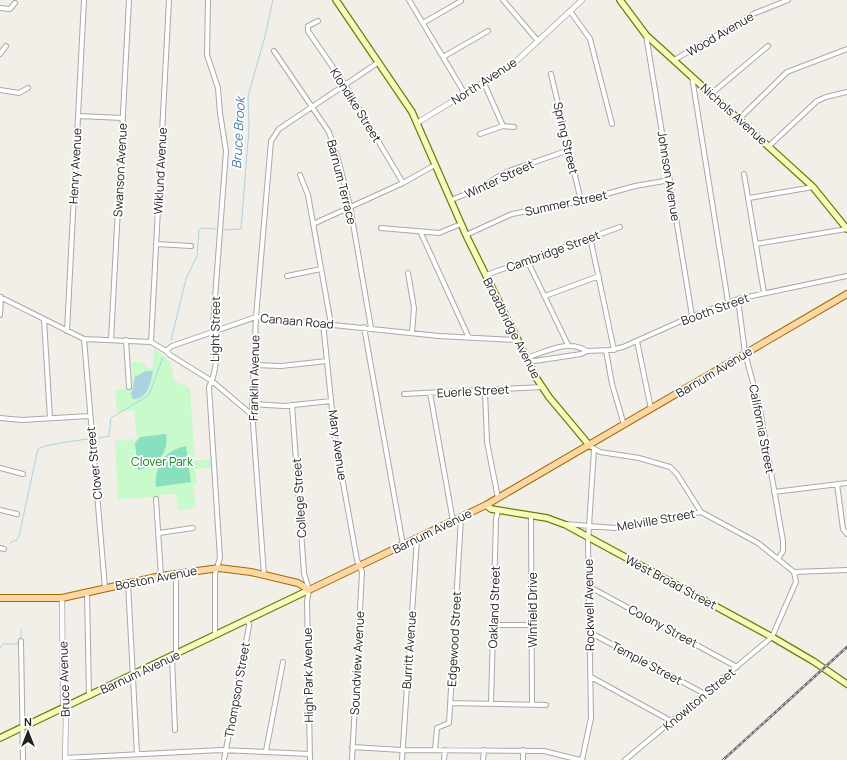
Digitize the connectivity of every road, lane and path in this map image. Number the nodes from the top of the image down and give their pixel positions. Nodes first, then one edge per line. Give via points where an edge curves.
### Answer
1 (84, 0) edge
2 (129, 0) edge
3 (169, 0) edge
4 (208, 0) edge
5 (336, 0) edge
6 (409, 0) edge
7 (503, 0) edge
8 (582, 0) edge
9 (620, 0) edge
10 (788, 0) edge
11 (460, 1) dead end
12 (15, 3) dead end
13 (0, 8) edge
14 (570, 12) junction
15 (318, 21) dead end
16 (423, 23) junction
17 (488, 31) dead end
18 (646, 35) junction
19 (538, 41) junction
20 (6, 46) dead end
21 (768, 46) dead end
22 (847, 48) edge
23 (274, 51) dead end
24 (0, 54) edge
25 (443, 57) junction
26 (674, 60) junction
27 (379, 62) junction
28 (551, 74) dead end
29 (692, 76) junction
30 (484, 83) junction
31 (345, 85) junction
32 (28, 88) dead end
33 (0, 90) edge
34 (847, 92) edge
35 (465, 94) junction
36 (711, 94) junction
37 (311, 107) junction
38 (78, 116) junction
39 (123, 118) junction
40 (739, 119) junction
41 (417, 123) junction
42 (612, 124) dead end
43 (503, 126) junction
44 (514, 127) dead end
45 (480, 134) dead end
46 (769, 146) junction
47 (569, 150) junction
48 (435, 165) junction
49 (744, 174) dead end
50 (300, 175) dead end
51 (670, 180) junction
52 (403, 183) junction
53 (813, 187) junction
54 (749, 198) junction
55 (451, 200) junction
56 (581, 201) junction
57 (350, 206) junction
58 (313, 224) junction
59 (461, 224) junction
60 (620, 227) dead end
61 (381, 228) dead end
62 (847, 229) edge
63 (420, 231) junction
64 (466, 235) junction
65 (590, 238) junction
66 (156, 244) junction
67 (756, 244) junction
68 (191, 246) dead end
69 (527, 260) junction
70 (321, 269) junction
71 (408, 273) dead end
72 (288, 276) dead end
73 (486, 276) junction
74 (599, 276) junction
75 (847, 276) edge
76 (764, 293) junction
77 (847, 294) edge
78 (545, 296) junction
79 (0, 297) edge
80 (738, 299) junction
81 (728, 302) junction
82 (0, 315) edge
83 (692, 316) junction
84 (256, 317) junction
85 (44, 320) junction
86 (323, 323) junction
87 (331, 324) junction
88 (364, 328) junction
89 (371, 328) junction
90 (67, 331) junction
91 (214, 331) junction
92 (412, 333) junction
93 (469, 338) junction
94 (84, 339) junction
95 (111, 340) junction
96 (126, 340) junction
97 (517, 340) junction
98 (637, 341) junction
99 (151, 342) junction
100 (568, 345) junction
101 (614, 350) junction
102 (166, 351) junction
103 (587, 351) junction
104 (606, 351) junction
105 (745, 353) junction
106 (526, 360) junction
107 (327, 361) junction
108 (254, 365) junction
109 (212, 381) junction
110 (129, 387) dead end
111 (542, 387) junction
112 (485, 391) junction
113 (430, 393) junction
114 (404, 394) dead end
115 (331, 400) junction
116 (252, 404) junction
117 (292, 405) junction
118 (651, 410) junction
119 (252, 415) junction
120 (89, 416) junction
121 (0, 418) edge
122 (50, 418) junction
123 (624, 425) junction
124 (592, 448) junction
125 (0, 468) edge
126 (23, 474) dead end
127 (847, 483) edge
128 (837, 484) junction
129 (774, 492) junction
130 (498, 498) junction
131 (156, 499) dead end
132 (486, 505) junction
133 (0, 510) edge
134 (498, 510) junction
135 (701, 512) junction
136 (17, 514) dead end
137 (531, 516) junction
138 (461, 518) junction
139 (453, 522) junction
140 (563, 524) junction
141 (590, 525) junction
142 (193, 528) dead end
143 (159, 533) junction
144 (847, 534) edge
145 (588, 538) junction
146 (417, 539) junction
147 (404, 545) junction
148 (778, 559) junction
149 (360, 566) junction
150 (219, 568) junction
151 (847, 570) edge
152 (794, 572) junction
153 (176, 573) junction
154 (264, 575) junction
155 (161, 576) junction
156 (128, 583) junction
157 (588, 586) junction
158 (105, 588) junction
159 (309, 590) junction
160 (87, 592) junction
161 (0, 598) edge
162 (62, 598) junction
163 (248, 620) junction
164 (493, 625) junction
165 (532, 625) junction
166 (589, 632) junction
167 (215, 635) junction
168 (772, 637) junction
169 (22, 641) dead end
170 (174, 656) junction
171 (283, 662) dead end
172 (738, 667) junction
173 (133, 674) junction
174 (591, 677) junction
175 (847, 684) edge
176 (705, 694) junction
177 (88, 696) junction
178 (450, 703) junction
179 (491, 704) junction
180 (532, 704) junction
181 (546, 705) dead end
182 (64, 708) junction
183 (671, 721) junction
184 (23, 727) junction
185 (175, 730) dead end
186 (0, 738) edge
187 (352, 747) junction
188 (226, 750) junction
189 (402, 750) junction
190 (435, 750) junction
191 (445, 750) junction
192 (484, 750) junction
193 (523, 750) junction
194 (266, 751) junction
195 (137, 754) junction
196 (310, 754) junction
197 (65, 759) edge
198 (24, 760) edge
199 (224, 760) edge
200 (310, 760) edge
201 (352, 760) edge
202 (402, 760) edge
203 (444, 760) edge
204 (483, 760) edge
205 (523, 760) edge
206 (581, 760) edge
207 (625, 760) edge

1 - 38 street, Henry Avenue
2 - 39 street, Swanson Avenue
3 - 66 street, Wiklund Avenue
4 - 91 street, Light Street via 207,55 218,88 226,151
5 - 27 main road, Broadbridge Avenue
6 - 16 street
7 - 19 street
8 - 14 street, North Avenue
9 - 18 main road, Nichols Avenue
10 - 26 street, Wood Avenue via 753,14
11 - 16 street
12 - 13 street via 10,9
14 - 19 street, North Avenue
14 - 42 street via 590,39
15 - 31 street, Klondike Street via 307,28
16 - 25 street
17 - 25 street
18 - 26 main road, Nichols Avenue
18 - 51 street, Johnson Avenue
19 - 30 street, North Avenue via 512,65
20 - 24 street
21 - 36 street
22 - 40 street via 788,72
23 - 37 street, Barnum Terrace
25 - 35 street
26 - 29 main road, Nichols Avenue
27 - 31 street
27 - 41 main road, Broadbridge Avenue
28 - 47 street, Spring Street
29 - 36 main road, Nichols Avenue
29 - 81 street
30 - 35 street, North Avenue
30 - 43 street
31 - 37 street
31 - 52 street, Klondike Street
32 - 33 street via 19,93
34 - 46 street via 817,101
35 - 41 street, North Avenue
36 - 40 main road, Nichols Avenue
37 - 57 street, Barnum Terrace via 329,132
37 - 84 street, Franklin Avenue via 275,134 271,141
38 - 39 street
38 - 90 street, Henry Avenue
39 - 95 street, Swanson Avenue
40 - 46 main road, Nichols Avenue
41 - 48 main road, Broadbridge Avenue
43 - 44 street
43 - 45 street
46 - 53 main road, Nichols Avenue
47 - 55 street, Winter Street via 506,172 476,190
47 - 56 street, Spring Street
48 - 52 street
48 - 55 main road, Broadbridge Avenue
49 - 54 street
50 - 58 street via 308,195
51 - 56 street, Summer Street via 635,186
51 - 83 street, Johnson Avenue
52 - 57 street
53 - 54 street
53 - 62 main road, Nichols Avenue
54 - 67 street
55 - 59 main road, Broadbridge Avenue
56 - 64 street, Summer Street via 512,214
57 - 58 street
57 - 89 street, Barnum Terrace
58 - 70 street
59 - 63 street via 443,233
59 - 64 main road, Broadbridge Avenue
60 - 65 street, Cambridge Street
61 - 63 street
62 - 67 street
63 - 93 street
64 - 73 main road, Broadbridge Avenue
65 - 69 street, Cambridge Street
65 - 74 street
66 - 68 street
66 - 99 street, Wiklund Avenue
67 - 76 street
69 - 73 street, Cambridge Street
69 - 78 street
70 - 72 street
70 - 87 street
71 - 92 street via 414,308
73 - 97 main road, Broadbridge Avenue
74 - 78 street
74 - 101 street
75 - 76 street, Booth Street
76 - 80 street, Booth Street
77 - 105 main road, Barnum Avenue
78 - 100 street
79 - 82 street
79 - 85 street
80 - 81 street, Booth Street
80 - 105 street, California Street
81 - 83 street, Booth Street
83 - 98 street, Booth Street
84 - 86 street, Canaan Road
84 - 91 street, Canaan Road
84 - 108 street, Franklin Avenue
85 - 90 street
85 - 122 street
86 - 87 street, Canaan Road
86 - 107 street, Mary Avenue
87 - 88 street, Canaan Road
88 - 89 street, Canaan Road
88 - 147 street
89 - 92 street, Canaan Road
90 - 94 street
91 - 102 street, Canaan Road via 172,346
91 - 109 street, Light Street via 216,336
92 - 93 street, Canaan Road
93 - 97 street, Canaan Road
94 - 95 street
94 - 120 street, Clover Street
95 - 96 street
96 - 99 street
96 - 110 street
97 - 106 main road, Broadbridge Avenue
98 - 101 street, Booth Street
98 - 118 street
99 - 102 street
100 - 103 street, Booth Street via 581,347
100 - 106 street
101 - 104 street, Booth Street
102 - 109 street via 170,356
103 - 104 street, Booth Street
103 - 106 street, Booth Street via 535,361
104 - 123 street
105 - 118 main road, Barnum Avenue
105 - 129 street, California Street via 760,409
106 - 111 main road, Broadbridge Avenue
107 - 108 street via 281,366
107 - 115 street, Mary Avenue
108 - 116 street, Franklin Avenue
109 - 119 street
109 - 150 street, Light Street via 209,387 219,526
111 - 112 street, Euerle Street
111 - 124 main road, Broadbridge Avenue
112 - 113 street, Euerle Street
112 - 130 street via 487,442
113 - 114 street, Euerle Street
113 - 139 street
115 - 117 street
115 - 149 street, Mary Avenue via 335,438
116 - 117 street
116 - 119 street, Franklin Avenue
117 - 159 street, College Street via 305,579
118 - 123 main road, Barnum Avenue
119 - 154 street, Franklin Avenue
120 - 122 street
120 - 158 street, Clover Street via 94,442
121 - 122 street
123 - 124 main road, Barnum Avenue
124 - 130 main road, Barnum Avenue
124 - 135 street via 670,467
124 - 141 street, Rockwell Avenue
125 - 126 street
127 - 128 street
128 - 129 street
128 - 144 street via 843,529
129 - 148 street, California Street via 784,545
130 - 132 main road, Barnum Avenue
131 - 143 street
132 - 134 main road, West Broad Street
132 - 138 main road, Barnum Avenue
133 - 136 street
134 - 137 main road, West Broad Street
134 - 164 street, Oakland Street
135 - 141 street, Melville Street via 615,528
135 - 148 street via 758,543
137 - 140 main road, West Broad Street
137 - 165 street, Winfield Drive
138 - 139 main road, Barnum Avenue
138 - 178 street, Edgewood Street
139 - 146 main road, Barnum Avenue
140 - 141 street, Melville Street
140 - 145 main road, West Broad Street
141 - 145 street, Rockwell Avenue
142 - 143 street
143 - 155 street
145 - 157 street, Rockwell Avenue
145 - 168 main road, West Broad Street
146 - 147 main road, Barnum Avenue
146 - 189 street, Burritt Avenue
147 - 149 main road, Barnum Avenue
148 - 152 street
149 - 159 main road, Barnum Avenue
149 - 187 street, Soundview Avenue via 362,572
150 - 153 main road, Boston Avenue
150 - 154 main road, Boston Avenue
150 - 167 street, Light Street via 215,574
151 - 152 street
152 - 168 street via 796,582
153 - 155 main road, Boston Avenue
153 - 170 street
154 - 159 main road, Boston Avenue via 299,584
155 - 156 main road, Boston Avenue
156 - 158 main road, Boston Avenue
156 - 173 street
157 - 166 street, Rockwell Avenue
157 - 172 street, Colony Street
158 - 160 main road, Boston Avenue
159 - 163 main road, Barnum Avenue
159 - 196 street, High Park Avenue via 307,601
160 - 162 main road, Boston Avenue
160 - 177 street
161 - 162 main road, Boston Avenue
162 - 182 street, Bruce Avenue
163 - 167 main road, Barnum Avenue
163 - 188 street, Thompson Street via 242,669
164 - 165 street
164 - 179 street, Oakland Street
165 - 180 street, Winfield Drive
166 - 174 street, Rockwell Avenue
166 - 176 street, Temple Street
167 - 170 main road, Barnum Avenue
168 - 172 street, Knowlton Street
168 - 175 main road, West Broad Street
169 - 184 street
170 - 173 main road, Barnum Avenue
170 - 185 street
171 - 194 street
172 - 176 street, Knowlton Street
173 - 177 main road, Barnum Avenue
173 - 195 street
174 - 183 street
174 - 206 street, Rockwell Avenue via 591,724
176 - 183 street, Knowlton Street
177 - 182 main road, Barnum Avenue
178 - 179 street
178 - 190 street, Edgewood Street via 448,724 439,725 436,729
179 - 180 street
180 - 181 street
182 - 184 main road, Barnum Avenue
182 - 197 street, Bruce Avenue
183 - 207 street, Knowlton Street
184 - 186 main road, Barnum Avenue
184 - 198 street
187 - 189 street
187 - 201 street, Soundview Avenue
188 - 194 street
188 - 195 street
188 - 199 street, Thompson Street
189 - 190 street
189 - 202 street, Burritt Avenue
190 - 191 street
191 - 192 street
191 - 203 street
192 - 193 street
192 - 204 street
193 - 205 street
193 - 206 street via 544,751
194 - 196 street
195 - 197 street
196 - 200 street, High Park Avenue

